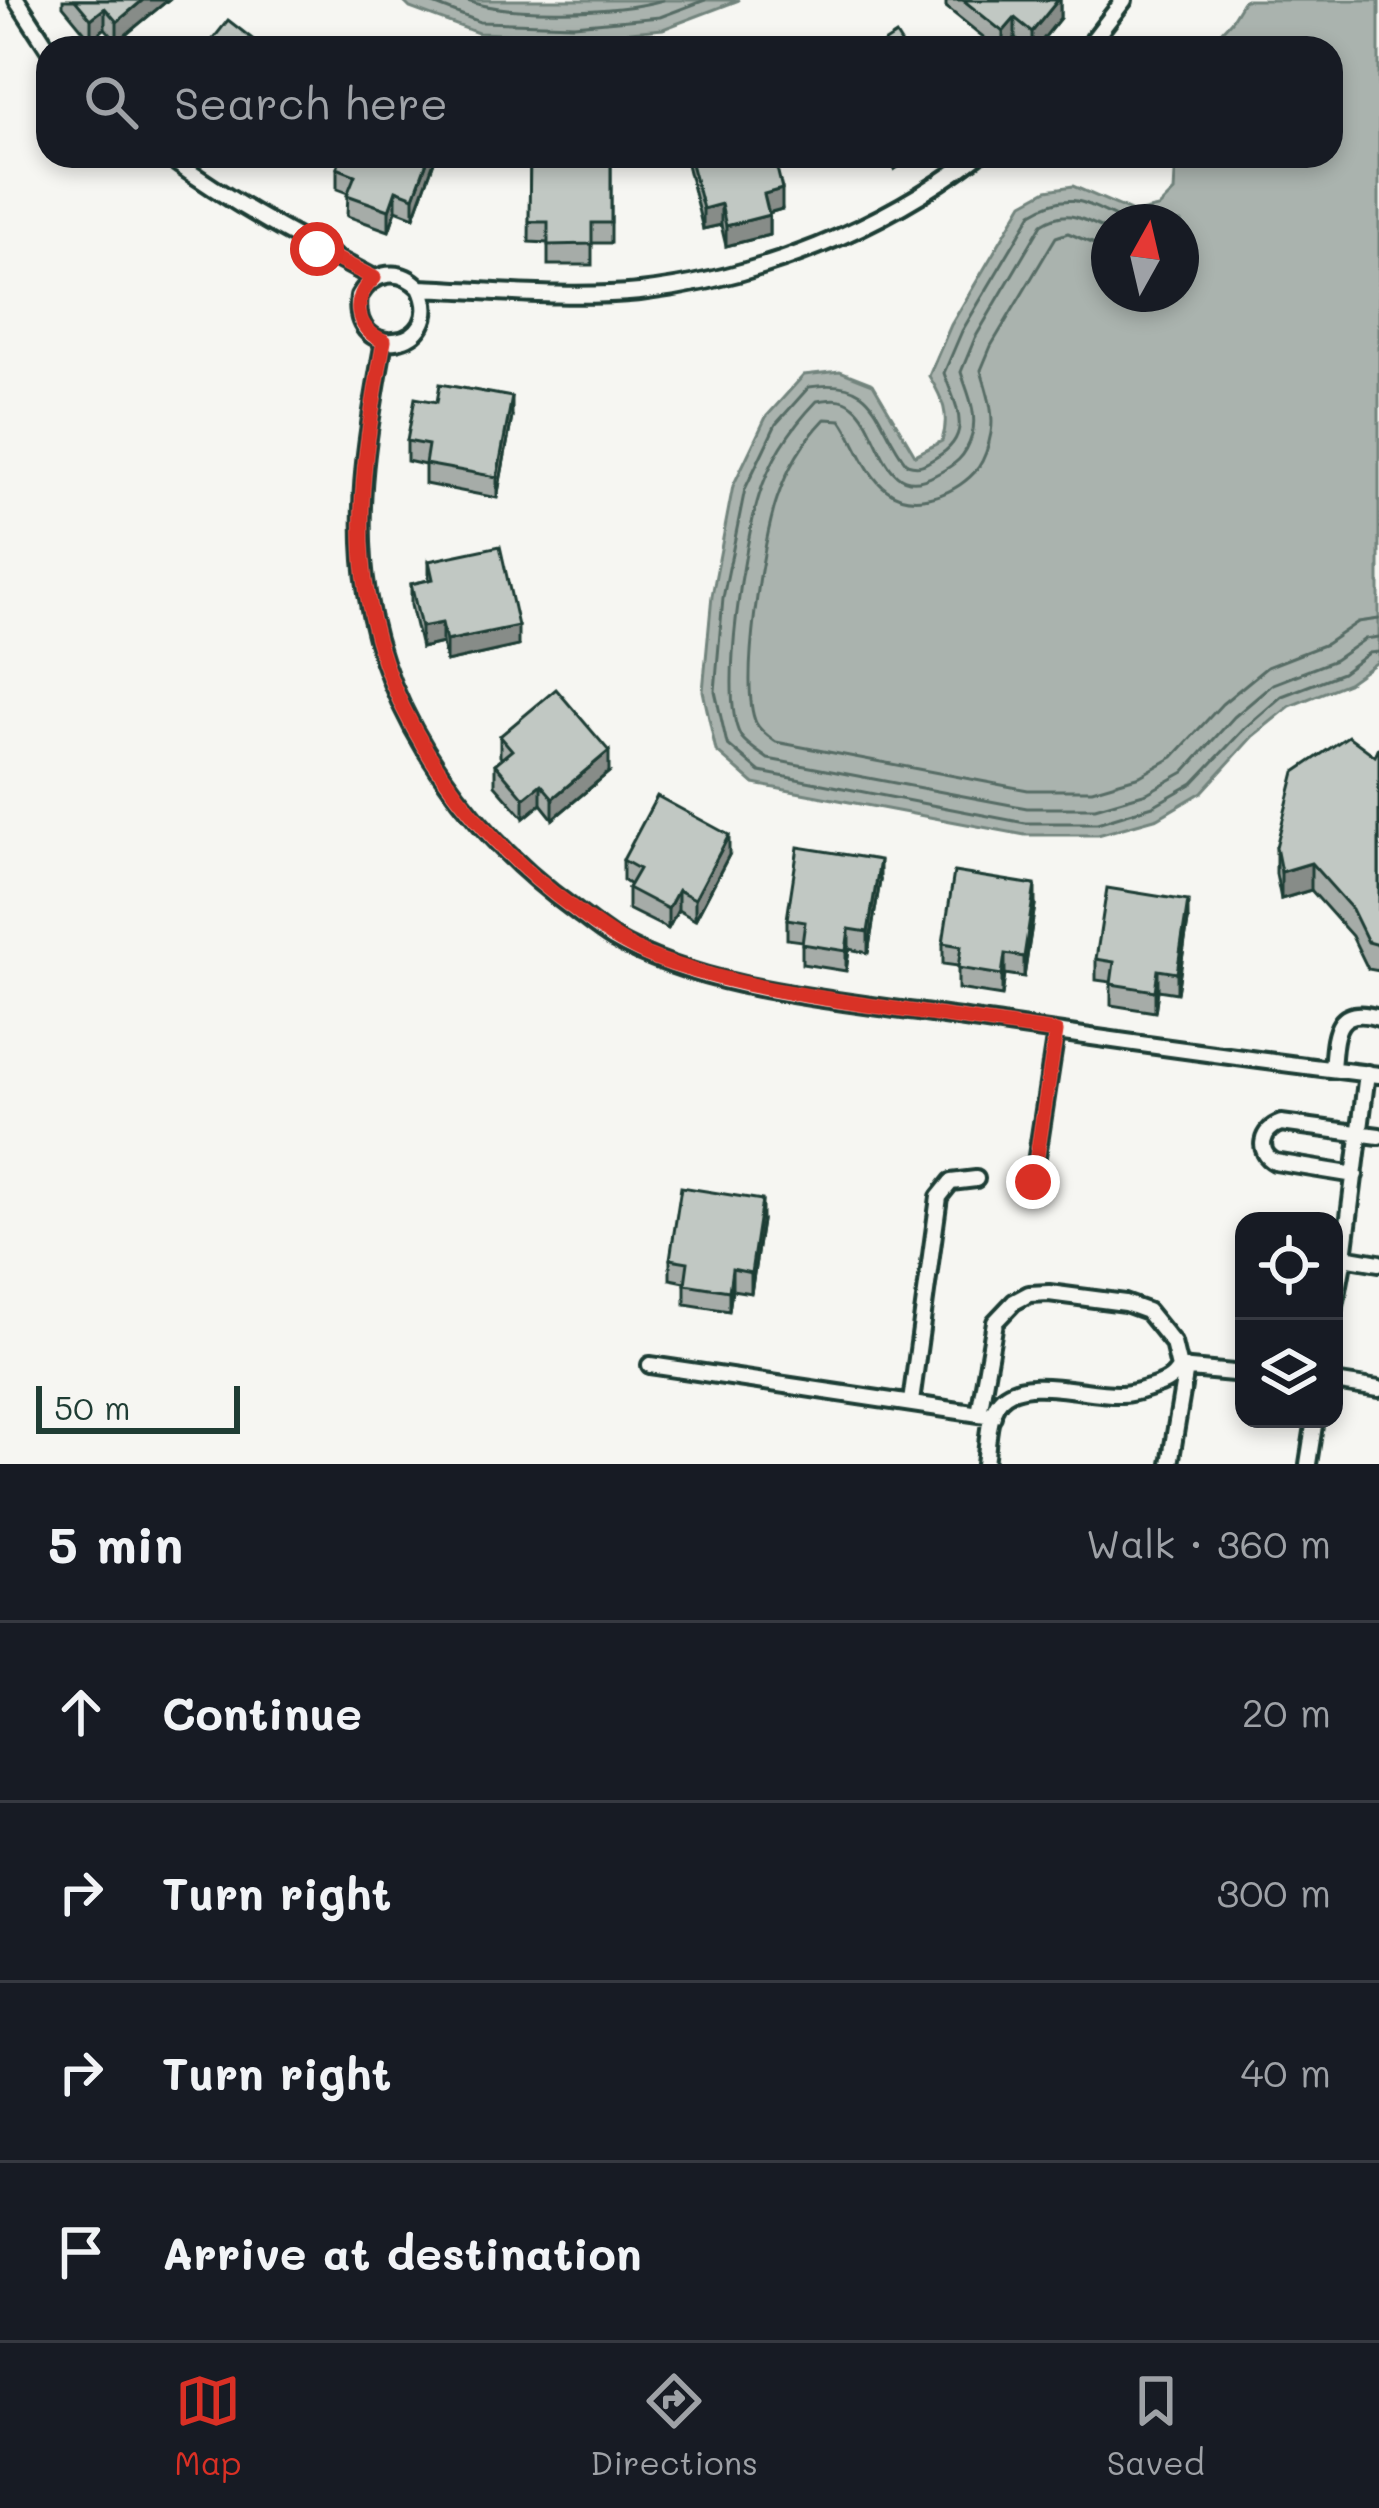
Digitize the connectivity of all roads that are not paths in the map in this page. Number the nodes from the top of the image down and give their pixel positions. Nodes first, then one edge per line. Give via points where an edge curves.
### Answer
1 (17, 0) edge
2 (1124, 0) edge
3 (40, 36) edge
4 (1096, 36) edge
5 (183, 168) edge
6 (961, 168) edge
7 (374, 278) junction
8 (420, 288) junction
9 (384, 341) junction
10 (1379, 1018) edge
11 (1056, 1032) junction
12 (1332, 1069) junction
13 (1373, 1074) edge
14 (1358, 1134) junction
15 (1379, 1136) edge
16 (1355, 1175) junction
17 (976, 1179) dead end
18 (1033, 1182) dead end
19 (1345, 1257) junction
20 (1379, 1263) edge
21 (1343, 1267) edge
22 (650, 1365) dead end
23 (1183, 1368) junction
24 (1235, 1372) edge
25 (1343, 1383) edge
26 (1379, 1389) edge
27 (910, 1402) junction
28 (986, 1415) junction
29 (1314, 1428) edge
30 (985, 1464) edge
31 (1170, 1464) edge
32 (1308, 1464) edge

1 - 3 lane
2 - 4 lane
5 - 7 lane
6 - 8 lane via 832,242 720,278 639,292
7 - 8 lane via 399,274
7 - 9 lane via 359,296 359,319
8 - 9 lane via 420,327 405,340
9 - 11 lane via 362,500 376,640 396,696 445,780 498,845 613,938 668,963 760,989
10 - 12 lane via 1356,1015 1340,1024
11 - 12 lane
11 - 18 lane
12 - 13 lane
13 - 14 lane
14 - 15 lane
14 - 16 lane
14 - 16 lane via 1281,1123 1262,1142 1275,1162
16 - 19 lane
17 - 27 lane via 951,1182 939,1197
19 - 20 lane
19 - 21 lane
22 - 27 lane
23 - 24 lane
23 - 28 lane via 1124,1395 1024,1387
23 - 28 lane via 1148,1311 1029,1294 995,1322
23 - 31 lane
25 - 26 lane
27 - 28 lane
28 - 30 lane
29 - 32 lane

